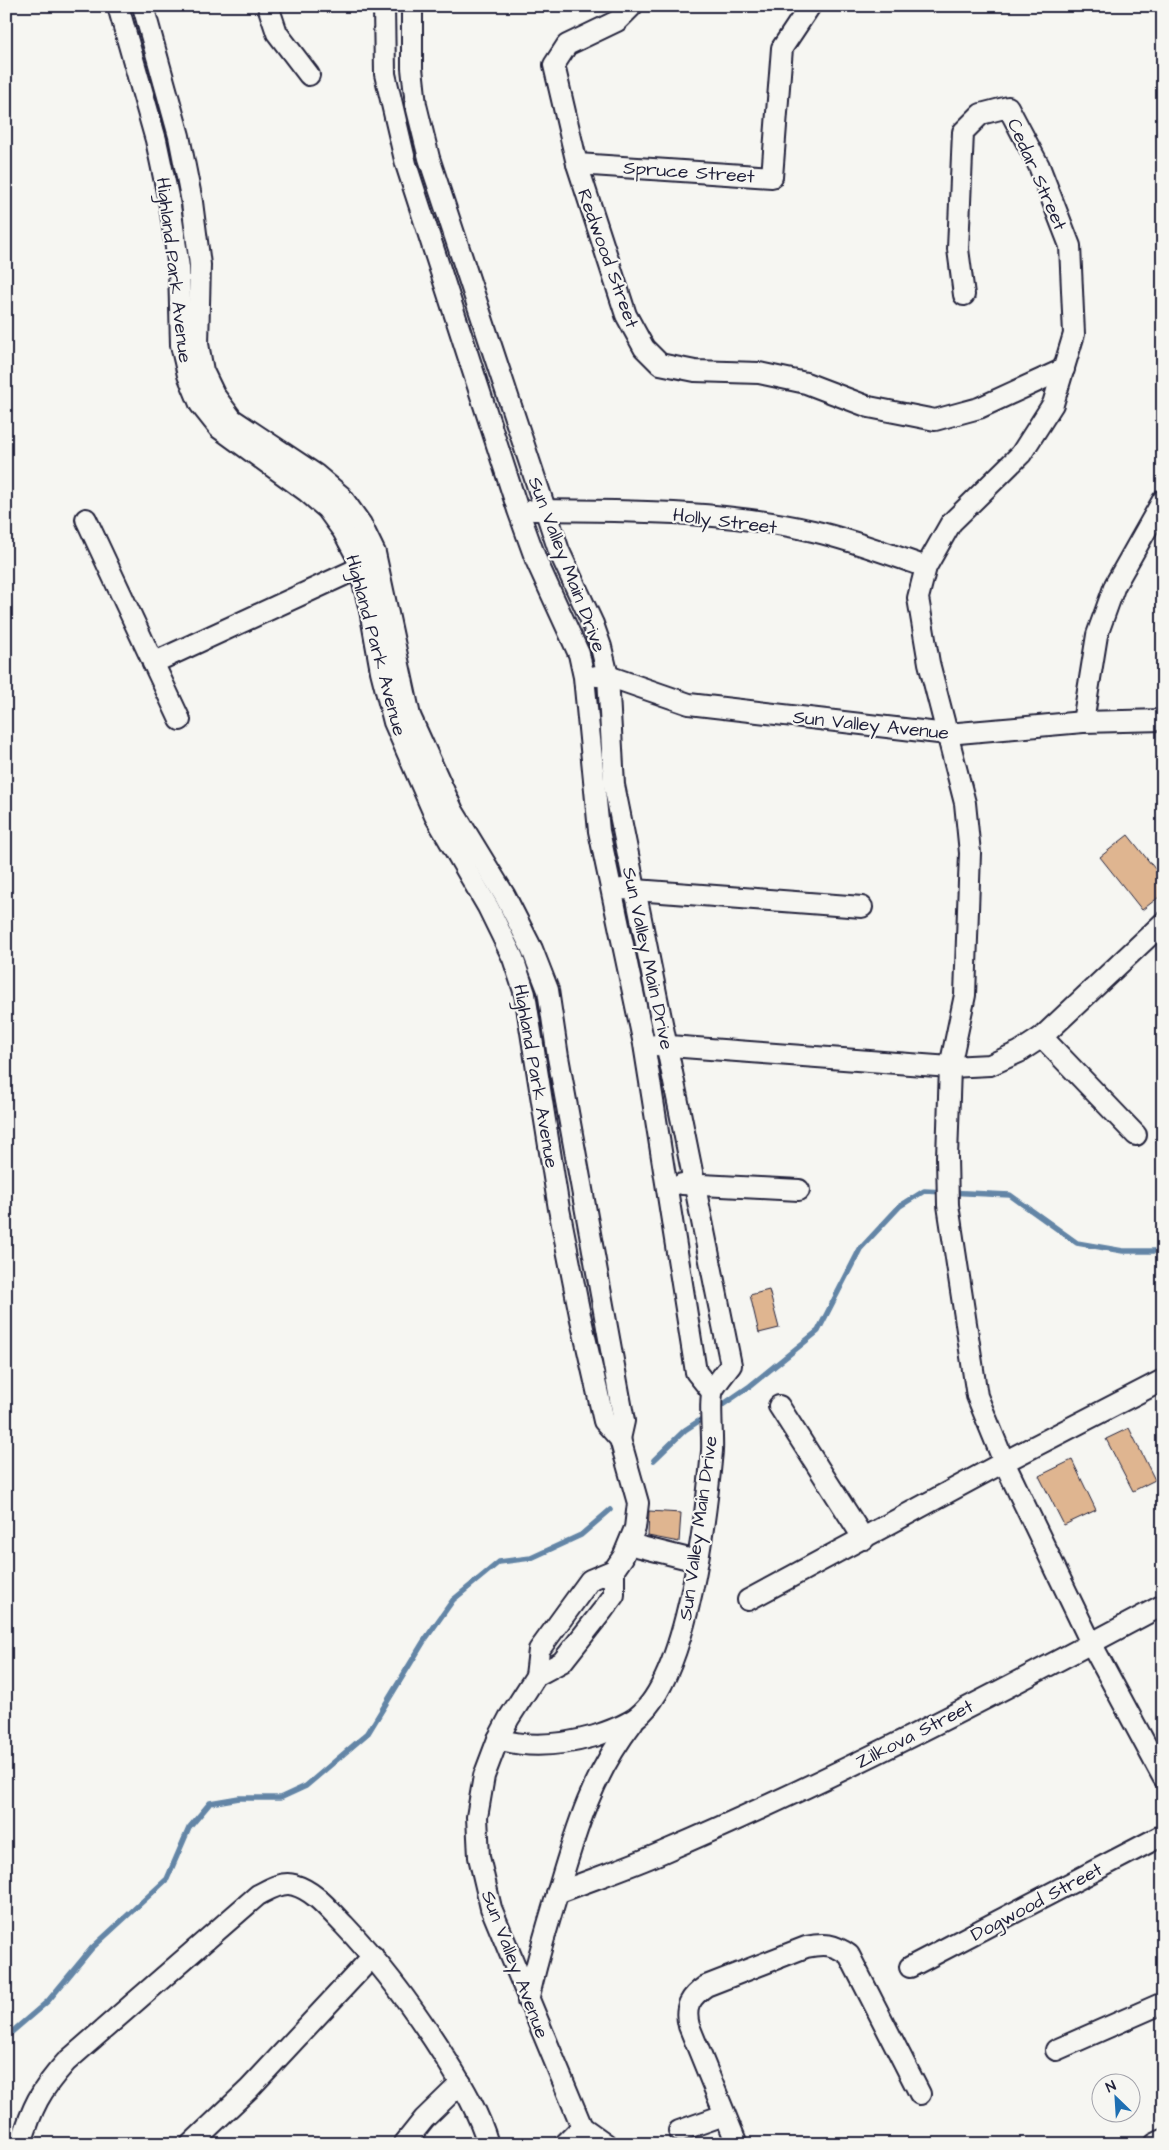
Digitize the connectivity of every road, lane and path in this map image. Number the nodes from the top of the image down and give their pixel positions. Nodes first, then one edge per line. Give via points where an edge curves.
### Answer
1 (118, 6) edge
2 (143, 6) edge
3 (268, 6) edge
4 (384, 6) edge
5 (412, 6) edge
6 (632, 6) edge
7 (810, 6) edge
8 (309, 75) dead end
9 (577, 164) junction
10 (964, 295) dead end
11 (190, 345) junction
12 (1064, 369) junction
13 (1163, 500) edge
14 (518, 510) junction
15 (545, 510) junction
16 (86, 519) dead end
17 (368, 564) junction
18 (926, 567) junction
19 (153, 663) junction
20 (608, 676) junction
21 (584, 677) junction
22 (180, 720) dead end
23 (1163, 720) edge
24 (1083, 722) junction
25 (947, 734) junction
26 (634, 889) junction
27 (612, 890) junction
28 (862, 907) dead end
29 (1163, 923) edge
30 (1042, 1037) junction
31 (644, 1044) junction
32 (668, 1046) junction
33 (950, 1067) junction
34 (1136, 1135) dead end
35 (666, 1184) junction
36 (695, 1185) junction
37 (799, 1190) dead end
38 (1163, 1380) edge
39 (713, 1397) junction
40 (780, 1406) dead end
41 (620, 1439) junction
42 (1004, 1462) junction
43 (864, 1539) junction
44 (629, 1544) junction
45 (696, 1561) junction
46 (614, 1570) junction
47 (748, 1600) dead end
48 (1163, 1604) edge
49 (561, 1621) junction
50 (582, 1637) junction
51 (1091, 1643) junction
52 (536, 1676) junction
53 (637, 1717) junction
54 (498, 1739) junction
55 (1163, 1777) edge
56 (1163, 1835) edge
57 (557, 1893) junction
58 (373, 1956) junction
59 (910, 1967) dead end
60 (528, 2001) junction
61 (1163, 2003) edge
62 (1056, 2050) dead end
63 (461, 2084) junction
64 (920, 2094) dead end
65 (724, 2115) junction
66 (678, 2131) dead end
67 (583, 2135) edge
68 (1163, 2140) edge
69 (21, 2144) edge
70 (191, 2144) edge
71 (404, 2144) edge
72 (488, 2144) edge
73 (565, 2144) edge
74 (606, 2144) edge
75 (737, 2144) edge
76 (1155, 2144) edge

1 - 11 street, Highland Park Avenue via 156,140 170,206
2 - 11 street, Highland Park Avenue via 179,136 192,202 200,264
3 - 8 street via 277,33
4 - 14 street, Sun Valley Main Drive via 385,74 406,164
5 - 15 street, Sun Valley Main Drive via 412,68 416,105 429,158
6 - 9 street, Redwood Street via 617,22 567,45 554,65
7 - 9 street, Spruce Street via 782,48 772,176
9 - 12 street, Redwood Street via 626,315 644,348 660,364 695,371 759,373 806,383 869,407 935,420 979,408
10 - 12 street, Cedar Street via 958,249 963,132 980,114 1008,107 1039,166 1070,246 1074,334
11 - 17 street, Highland Park Avenue via 188,374 200,404 219,428 328,509 356,555
12 - 18 street, Cedar Street via 1053,404 1021,454 950,523
13 - 24 street via 1115,585 1097,635
14 - 15 street, Holly Street
14 - 21 street, Sun Valley Main Drive via 536,560 579,654
15 - 18 street, Holly Street via 624,510 716,516 813,531
15 - 20 street, Sun Valley Main Drive via 559,551 593,624
16 - 19 street
17 - 19 street
17 - 41 street, Highland Park Avenue via 410,716 454,811 505,896 532,949 548,990 624,1421
17 - 41 street, Highland Park Avenue via 370,610 394,722 435,816 488,907 513,958 525,994 559,1209 580,1315 604,1421
18 - 25 street, Cedar Street via 918,598 922,629
19 - 22 street
20 - 21 street, Sun Valley Avenue
20 - 25 street, Sun Valley Avenue via 689,704
20 - 26 street, Sun Valley Main Drive via 614,785
21 - 27 street, Sun Valley Main Drive via 599,831
23 - 24 street, Sun Valley Avenue
24 - 25 street, Sun Valley Avenue
25 - 33 street, Cedar Street via 965,803 970,853 965,995
26 - 27 street
26 - 28 street
26 - 32 street, Sun Valley Main Drive
27 - 31 street, Sun Valley Main Drive
29 - 30 street
30 - 33 street via 990,1065
30 - 34 street
31 - 32 street
31 - 35 street, Sun Valley Main Drive
32 - 33 street
32 - 36 street, Sun Valley Main Drive
33 - 42 street, Cedar Street via 948,1205 977,1396
35 - 36 street
35 - 39 street, Sun Valley Main Drive via 696,1372
36 - 37 street
36 - 39 street, Sun Valley Main Drive via 731,1365
38 - 42 street
39 - 45 street, Sun Valley Main Drive via 712,1450
40 - 43 street
41 - 44 street, Highland Park Avenue via 638,1504
42 - 43 street
42 - 51 street, Cedar Street
43 - 47 street
44 - 45 street
44 - 46 street, Highland Park Avenue
45 - 53 street, Sun Valley Main Drive via 686,1618 673,1663 657,1692
46 - 49 street, Highland Park Avenue via 590,1580
46 - 50 street, Highland Park Avenue via 614,1595
48 - 51 street, Zilkova Street
49 - 50 street
49 - 52 street, Highland Park Avenue via 539,1650
50 - 52 street, Highland Park Avenue via 562,1662
51 - 55 street, Cedar Street
51 - 57 street, Zilkova Street via 847,1767 662,1852
52 - 54 street, Highland Park Avenue
53 - 54 street, Sun Valley Main Drive via 611,1730 576,1741 518,1745
53 - 57 street via 599,1774 572,1842
54 - 60 street, Sun Valley Avenue via 484,1776 477,1817 479,1858 491,1908
56 - 59 street, Dogwood Street
57 - 60 street
58 - 63 street via 425,2026
58 - 69 street via 307,1890 292,1884 277,1886 258,1895 66,2062 45,2085 31,2112
58 - 70 street via 249,2089
60 - 67 street, Sun Valley Avenue
61 - 62 street
63 - 71 street via 424,2119
63 - 72 street via 482,2124
64 - 65 street via 849,1955 837,1946 822,1943 706,1986 688,2004 689,2026
65 - 66 street
65 - 75 street
67 - 73 street
67 - 74 street
68 - 76 street

